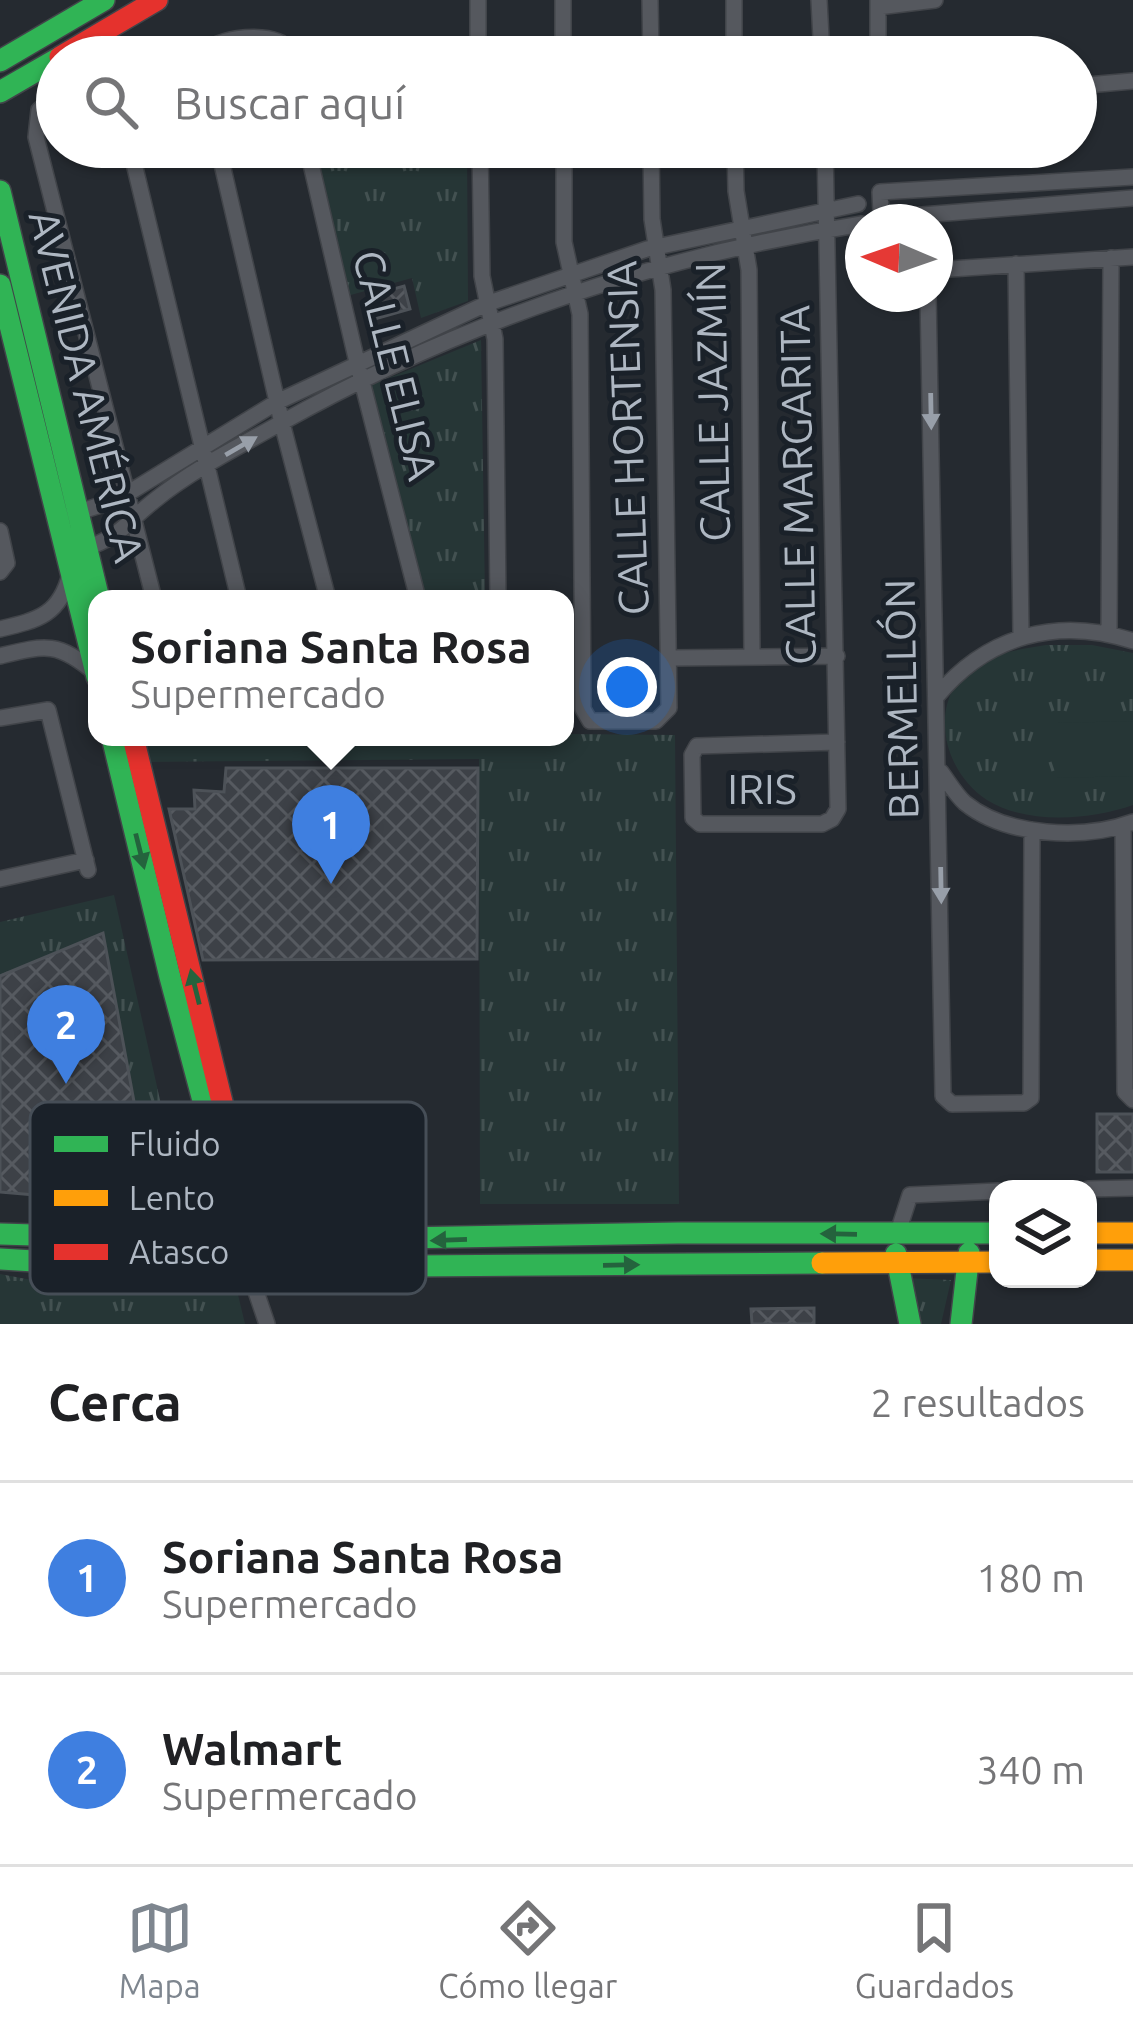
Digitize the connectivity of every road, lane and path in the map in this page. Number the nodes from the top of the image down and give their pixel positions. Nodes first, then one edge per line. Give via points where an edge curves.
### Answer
1 (104, 0) edge
2 (157, 0) edge
3 (478, 0) edge
4 (563, 0) edge
5 (650, 0) edge
6 (734, 0) edge
7 (820, 0) edge
8 (935, 0) edge
9 (878, 4) edge
10 (43, 36) edge
11 (96, 36) edge
12 (478, 36) edge
13 (563, 36) edge
14 (651, 36) edge
15 (734, 36) edge
16 (821, 36) edge
17 (878, 36) edge
18 (36, 40) edge
19 (0, 61) edge
20 (36, 71) edge
21 (1133, 81) edge
22 (1097, 84) edge
23 (0, 92) edge
24 (45, 168) edge
25 (135, 168) edge
26 (223, 168) edge
27 (312, 168) edge
28 (480, 168) edge
29 (564, 168) edge
30 (652, 168) edge
31 (735, 168) edge
32 (826, 168) edge
33 (1133, 177) edge
34 (0, 191) edge
35 (1133, 198) edge
36 (845, 207) edge
37 (827, 210) junction
38 (845, 227) edge
39 (744, 229) junction
40 (828, 230) junction
41 (747, 247) junction
42 (656, 248) junction
43 (1133, 257) edge
44 (1111, 258) junction
45 (1016, 264) junction
46 (661, 265) junction
47 (953, 269) edge
48 (572, 273) junction
49 (0, 285) edge
50 (576, 293) junction
51 (486, 304) junction
52 (928, 312) edge
53 (492, 322) junction
54 (356, 362) junction
55 (363, 381) junction
56 (277, 402) junction
57 (282, 423) junction
58 (202, 449) junction
59 (206, 467) junction
60 (127, 494) junction
61 (68, 515) junction
62 (134, 522) junction
63 (0, 531) edge
64 (74, 558) junction
65 (3, 569) edge
66 (94, 590) edge
67 (152, 590) edge
68 (237, 590) edge
69 (326, 590) edge
70 (416, 590) edge
71 (498, 590) edge
72 (42, 619) junction
73 (0, 629) edge
74 (88, 629) edge
75 (1109, 634) junction
76 (1021, 635) junction
77 (1133, 641) edge
78 (46, 644) junction
79 (0, 656) edge
80 (752, 656) junction
81 (837, 656) junction
82 (671, 658) junction
83 (88, 667) edge
84 (937, 696) junction
85 (0, 718) edge
86 (837, 742) junction
87 (117, 746) edge
88 (132, 746) edge
89 (129, 765) junction
90 (940, 770) junction
91 (832, 819) joint
92 (1128, 824) edge
93 (1032, 830) junction
94 (2, 873) edge
95 (1131, 1099) edge
96 (213, 1102) edge
97 (1133, 1188) edge
98 (1097, 1189) edge
99 (989, 1191) edge
100 (989, 1233) edge
101 (1097, 1233) edge
102 (1133, 1233) edge
103 (0, 1234) edge
104 (967, 1234) junction
105 (897, 1235) junction
106 (30, 1236) edge
107 (426, 1241) edge
108 (0, 1258) edge
109 (1097, 1260) edge
110 (1133, 1260) edge
111 (30, 1261) edge
112 (969, 1262) junction
113 (989, 1262) edge
114 (896, 1263) junction
115 (426, 1269) edge
116 (259, 1294) edge
117 (267, 1324) edge
118 (910, 1324) edge
119 (961, 1324) edge

1 - 10 main road
2 - 11 main road
3 - 12 street
4 - 13 street
5 - 14 street
6 - 15 street
7 - 16 street
8 - 9 street
9 - 17 street
18 - 19 main road
20 - 23 main road
21 - 22 street
24 - 60 street
25 - 58 street
26 - 56 street
27 - 54 street, CALLE ELISA
28 - 51 street
29 - 48 street
30 - 42 street, CALLE HORTENSIA
31 - 39 street, CALLE JAZMÍN
32 - 37 street, CALLE MARGARITA
33 - 35 street via 880,192 882,216
34 - 61 main road, AVENIDA AMÉRICA
36 - 37 street
37 - 39 street
37 - 40 street, CALLE MARGARITA
38 - 40 street
39 - 41 street, CALLE JAZMÍN
39 - 42 street
40 - 41 street
40 - 81 street, CALLE MARGARITA
41 - 46 street
41 - 80 street, CALLE JAZMÍN
42 - 46 street, CALLE HORTENSIA
42 - 48 street
43 - 44 street
44 - 45 street
44 - 75 street
45 - 47 street
45 - 76 street
46 - 50 street
46 - 82 street, CALLE HORTENSIA
48 - 50 street
48 - 51 street
49 - 61 main road, AVENIDA AMÉRICA
50 - 53 street
50 - 82 street, CALLE HORTENSIA via 583,709 590,721 656,721 670,709
51 - 53 street
51 - 54 street
52 -> 84 street, BERMELLÓN
53 - 55 street
53 - 71 street
54 - 55 street, CALLE ELISA
54 - 56 street
55 - 57 street
55 - 70 street, CALLE ELISA
56 - 57 street
56 - 58 street
59 -> 57 street
57 - 69 street
58 - 59 street
58 - 60 street
59 - 62 street
59 - 68 street
60 - 61 street
60 - 62 street
61 - 64 main road, AVENIDA AMÉRICA
62 - 64 street
62 - 67 street
63 - 65 street
64 - 66 main road, AVENIDA AMÉRICA
64 - 72 street via 60,603
64 - 74 main road, AVENIDA AMÉRICA
72 - 73 street
72 - 78 street
75 - 76 street
75 - 77 street
76 - 84 street via 959,670
78 - 79 street
78 - 83 street
80 - 81 street
80 - 82 street
81 - 86 street, CALLE MARGARITA
84 - 90 street, BERMELLÓN
85 - 94 street via 48,710 87,865
86 - 91 street, CALLE MARGARITA
86 - 91 street, IRIS via 694,749 693,818 700,824
87 - 89 main road
88 - 89 main road
89 - 96 main road
90 - 93 street via 976,810
90 -> 93 street, BERMELLÓN via 946,1101 1024,1103 1033,1091
92 - 93 street
92 - 95 street via 1124,1092
97 - 98 street
99 - 105 street via 910,1195
100 - 104 main road
101 - 102 main road
103 - 106 main road
104 - 105 main road
104 - 112 main road
105 -> 107 main road
105 - 114 main road
108 - 111 main road
109 - 110 main road
112 - 113 main road
112 - 114 main road
112 - 119 main road
115 -> 114 main road
114 - 118 main road
116 - 117 street

